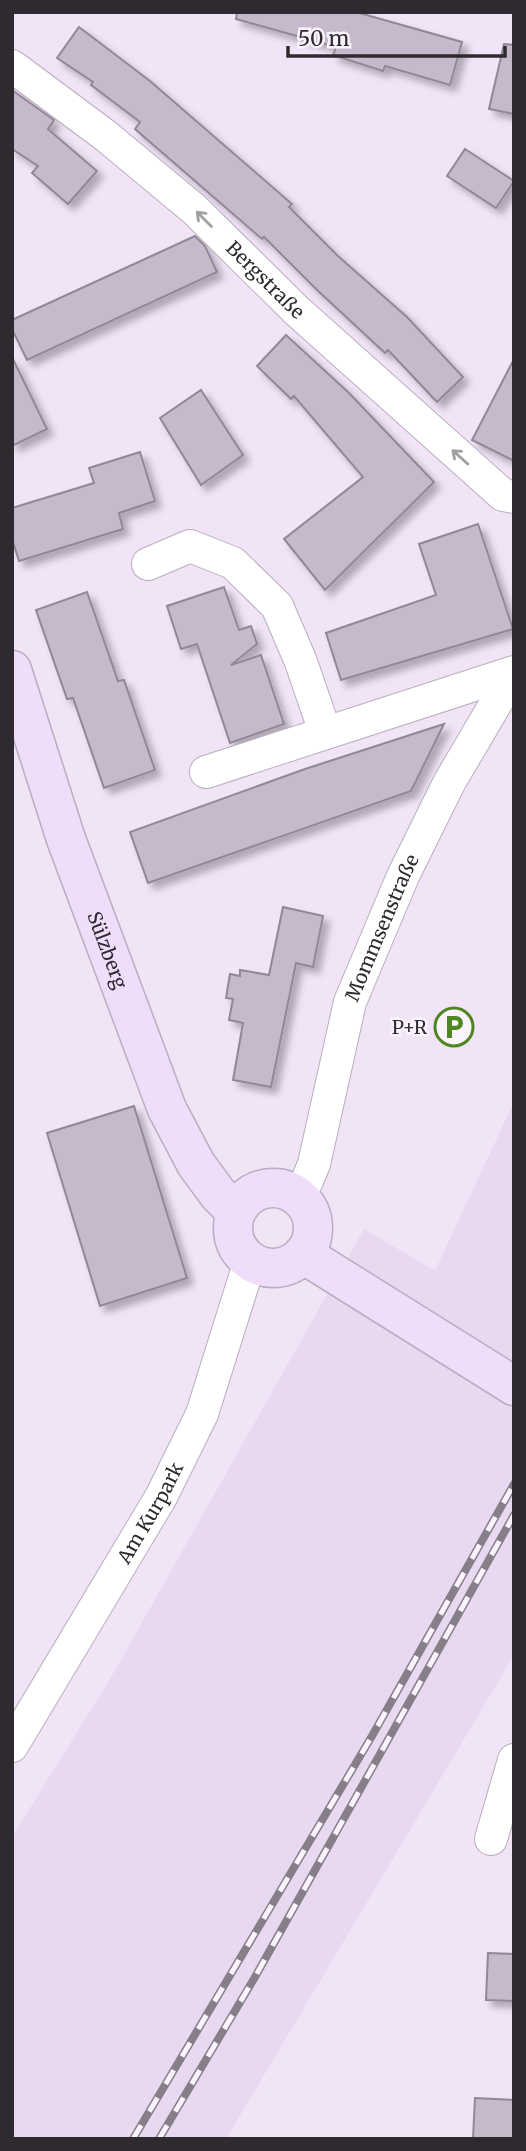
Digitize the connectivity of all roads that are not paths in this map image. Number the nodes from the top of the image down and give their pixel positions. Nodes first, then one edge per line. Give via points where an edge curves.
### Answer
1 (12, 66) edge
2 (514, 498) edge
3 (148, 564) dead end
4 (12, 670) edge
5 (514, 671) edge
6 (514, 678) edge
7 (325, 732) junction
8 (206, 772) dead end
9 (297, 1197) junction
10 (236, 1212) junction
11 (303, 1254) junction
12 (250, 1261) junction
13 (514, 1386) edge
14 (12, 1746) edge
15 (514, 1760) edge
16 (491, 1839) dead end

2 -> 1 street, Bergstraße via 503,495 296,310 195,210
3 - 7 street via 190,546 233,563 277,606
4 - 10 street, Sülzberg via 66,839 167,1110 196,1164
5 - 7 street
6 - 9 street, Mommsenstraße via 449,783 355,990 313,1164
7 - 8 street
9 - 10 street via 263,1189
9 - 11 street via 306,1206 313,1231
10 - 12 street via 233,1234
11 - 12 street via 294,1262 272,1268
11 - 13 street
12 - 14 street, Am Kurpark via 202,1414 161,1497
15 - 16 street

